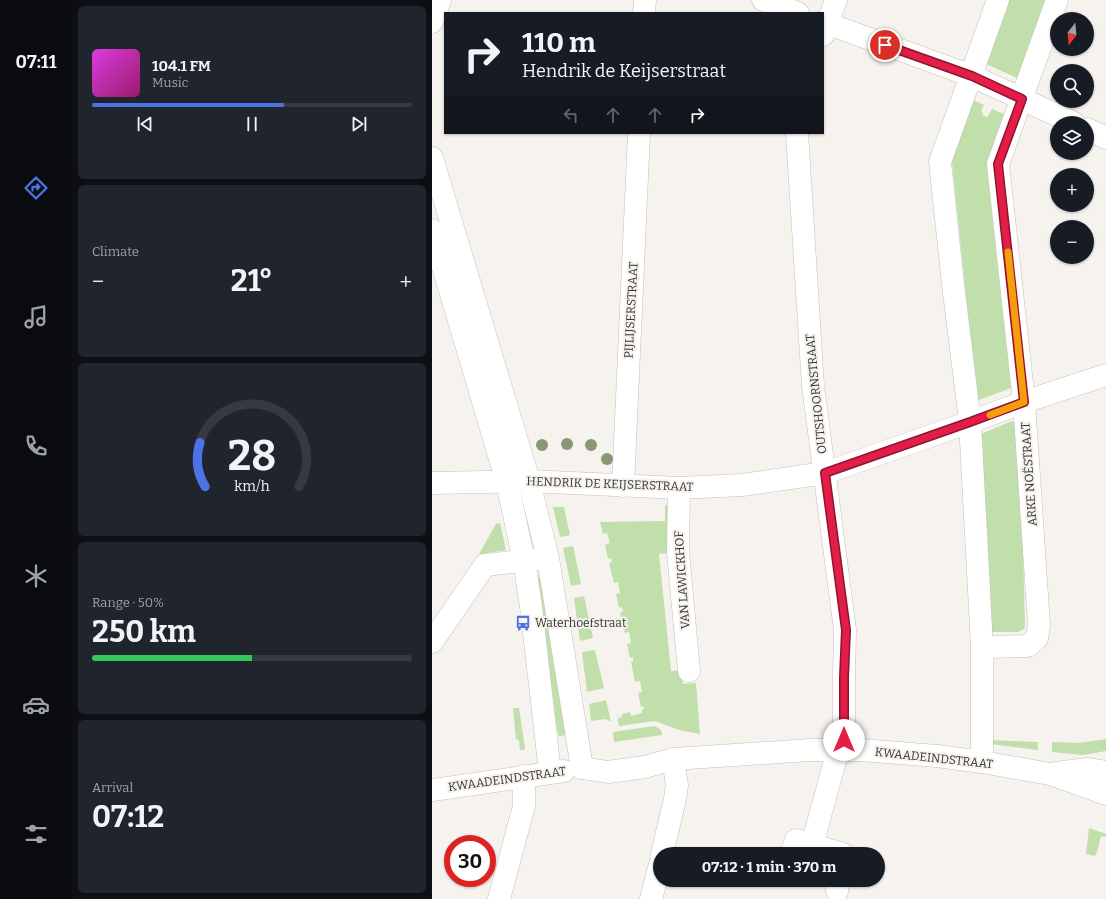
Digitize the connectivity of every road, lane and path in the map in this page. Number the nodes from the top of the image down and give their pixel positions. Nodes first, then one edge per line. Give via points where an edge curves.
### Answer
1 (440, 0) edge
2 (645, 0) edge
3 (763, 0) edge
4 (836, 0) edge
5 (998, 0) edge
6 (1057, 0) edge
7 (644, 12) edge
8 (795, 12) edge
9 (432, 22) edge
10 (824, 27) edge
11 (972, 76) junction
12 (1022, 99) junction
13 (1059, 116) edge
14 (1094, 132) edge
15 (639, 134) edge
16 (797, 134) edge
17 (1106, 138) edge
18 (432, 158) edge
19 (432, 230) edge
20 (451, 259) junction
21 (1106, 375) edge
22 (1024, 402) junction
23 (970, 422) junction
24 (825, 473) junction
25 (529, 481) junction
26 (507, 482) junction
27 (432, 483) edge
28 (623, 486) junction
29 (679, 488) junction
30 (548, 558) junction
31 (524, 561) junction
32 (432, 642) edge
33 (982, 647) junction
34 (689, 671) dead end
35 (840, 750) junction
36 (672, 759) junction
37 (982, 762) junction
38 (582, 768) junction
39 (550, 772) junction
40 (1106, 772) edge
41 (1050, 774) junction
42 (524, 776) junction
43 (432, 790) edge
44 (1106, 794) edge
45 (812, 845) junction
46 (664, 847) edge
47 (794, 847) edge
48 (819, 847) edge
49 (654, 887) edge
50 (499, 899) edge
51 (651, 899) edge

1 - 9 street
2 - 7 street
3 - 8 street
4 - 10 street
5 - 11 street
6 - 12 street, ARKE NOËSTRAAT
10 - 11 street
11 - 12 street
11 - 23 street via 940,162
12 - 13 street
12 - 22 street, ARKE NOËSTRAAT via 998,164
14 - 17 street
15 - 28 street, PIJLIJSERSTRAAT
16 - 24 street, OUTSHOORNSTRAAT via 814,386
18 - 20 street
19 - 20 street
20 - 25 street
20 - 26 street
21 - 22 street, HENDRIK DE KEIJSERSTRAAT
22 - 23 street, HENDRIK DE KEIJSERSTRAAT
22 - 33 street, ARKE NOËSTRAAT via 1039,625 1037,638 1028,646
23 - 24 street, HENDRIK DE KEIJSERSTRAAT
23 - 33 street
24 - 29 street, HENDRIK DE KEIJSERSTRAAT via 742,485
24 - 35 street, OUTSHOORNSTRAAT via 846,630 844,740
25 - 26 street, HENDRIK DE KEIJSERSTRAAT
25 - 28 street, HENDRIK DE KEIJSERSTRAAT
25 - 30 street
26 - 27 street, HENDRIK DE KEIJSERSTRAAT
26 - 31 street
28 - 29 street, HENDRIK DE KEIJSERSTRAAT
29 - 34 street, VAN LAWICKHOF via 678,552
30 - 31 street
30 - 38 street
31 - 32 street via 485,565
31 - 39 street
33 - 37 street
35 - 36 street, KWAADEINDSTRAAT
35 - 37 street, KWAADEINDSTRAAT via 937,756
35 - 45 street, OUTSHOORNSTRAAT
36 - 38 street, KWAADEINDSTRAAT via 645,767 608,772
36 - 46 street via 677,784
37 - 41 street, KWAADEINDSTRAAT
38 - 39 street, KWAADEINDSTRAAT
39 - 42 street, KWAADEINDSTRAAT
40 - 41 street, KWAADEINDSTRAAT via 1088,770
41 - 44 street, KWAADEINDSTRAAT
42 - 43 street, KWAADEINDSTRAAT
42 - 50 street via 524,806
45 - 47 street via 796,840
45 - 48 street
49 - 51 street

